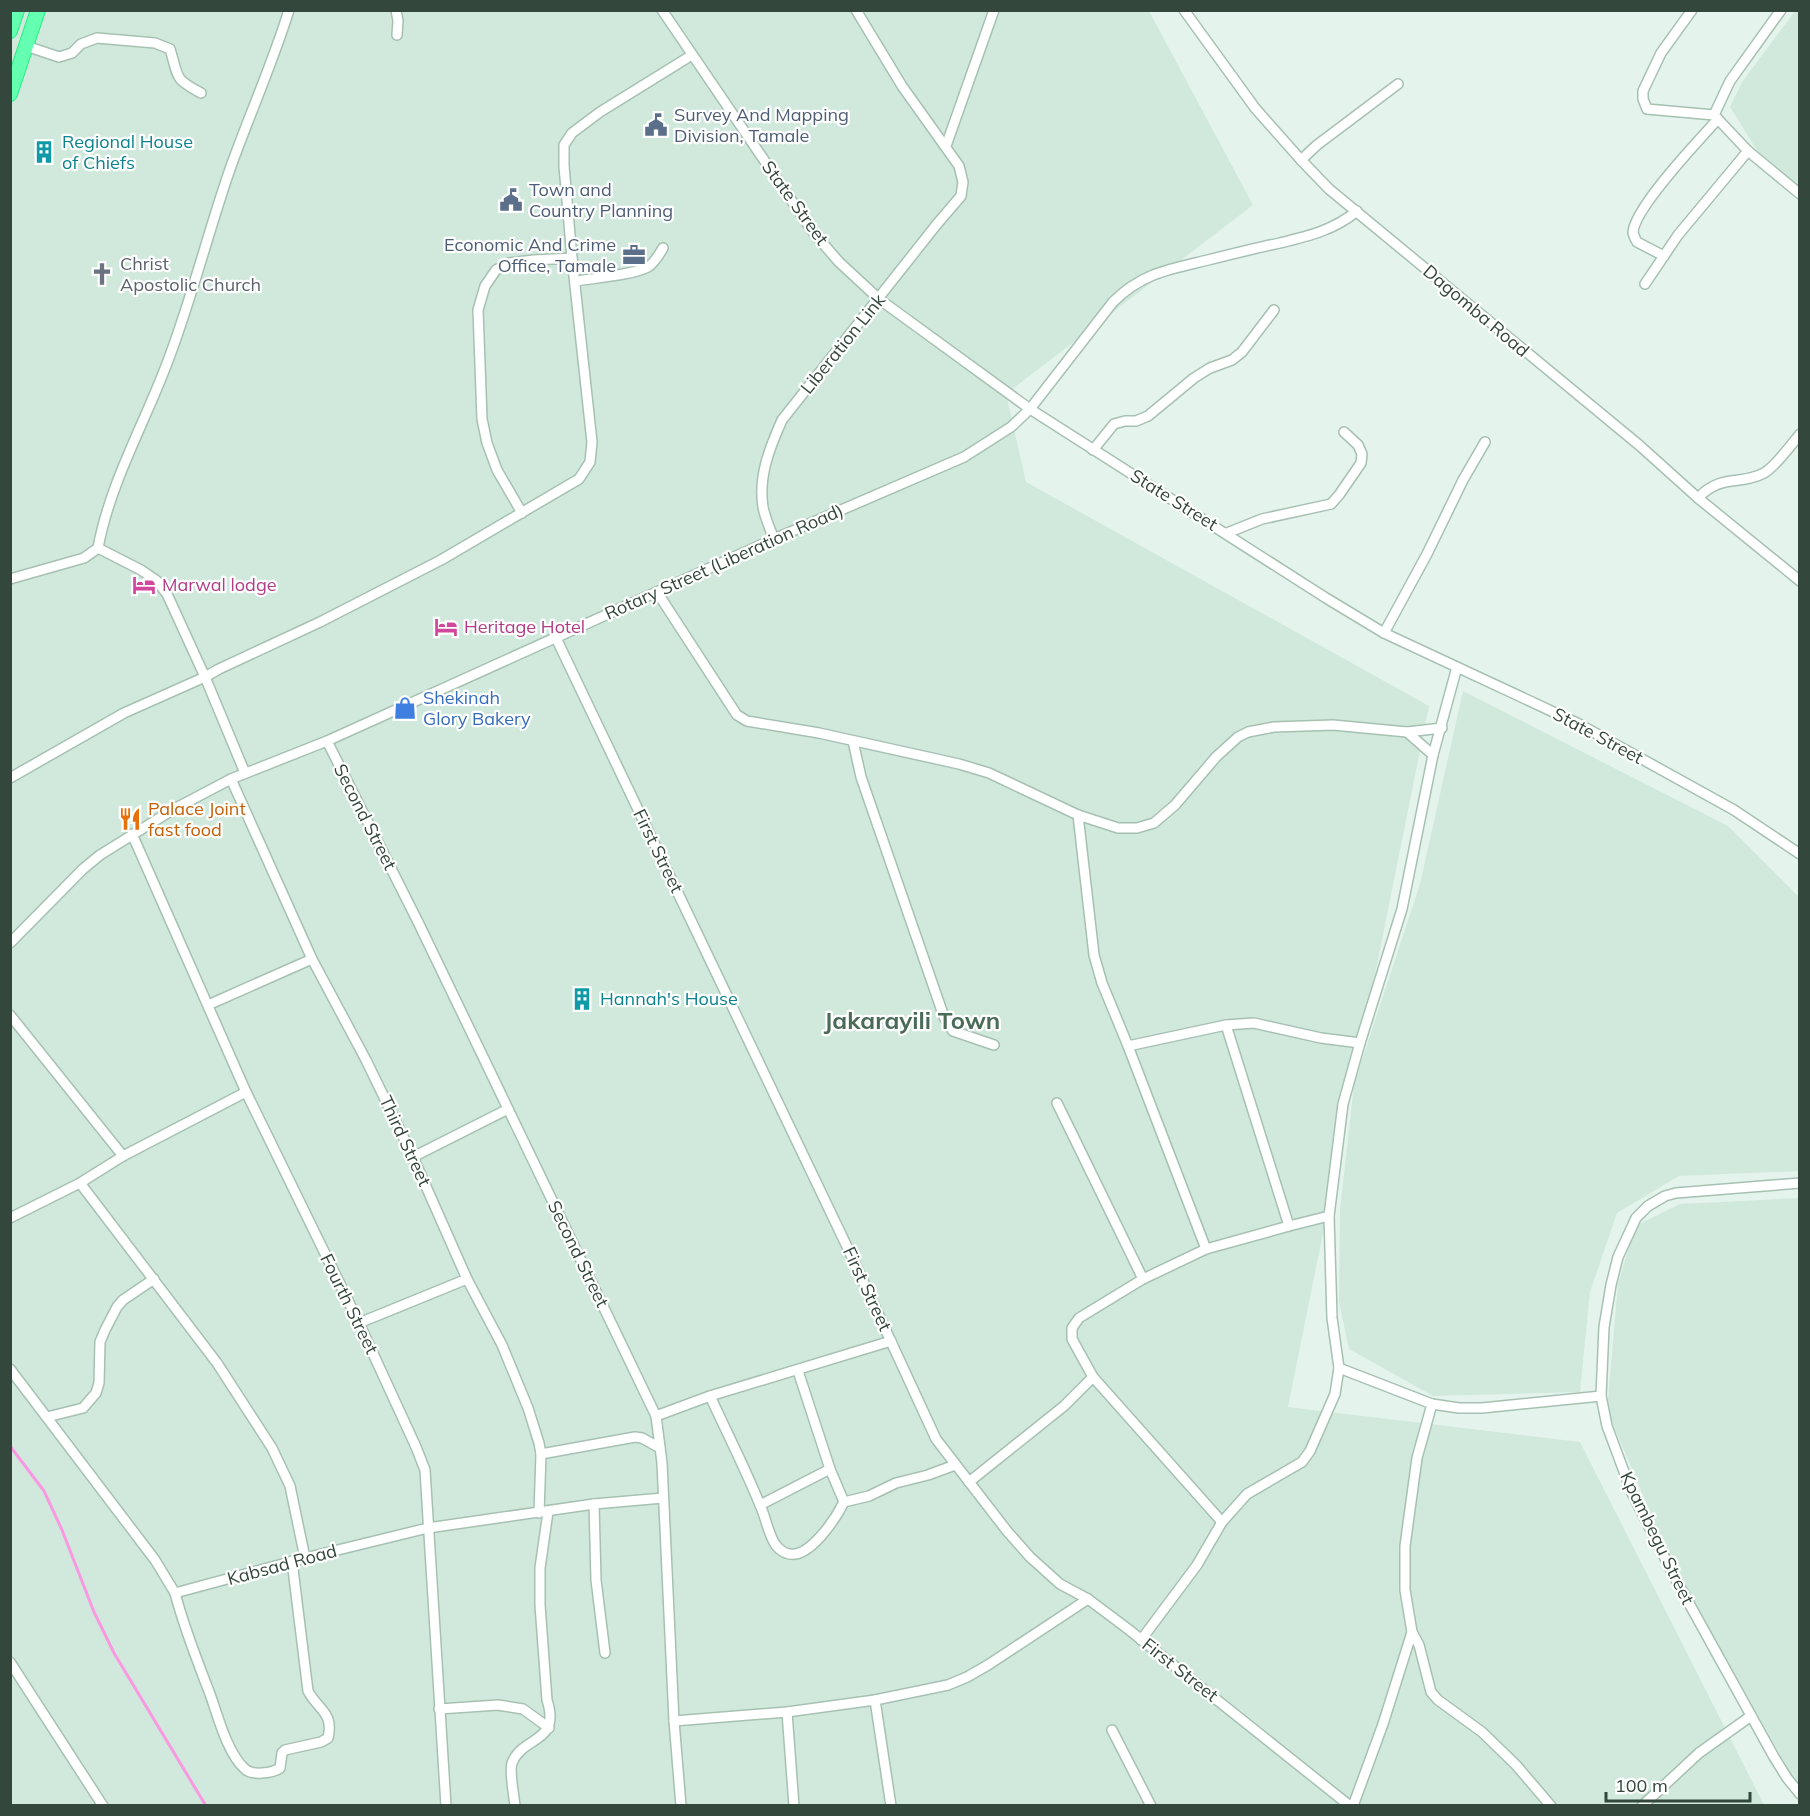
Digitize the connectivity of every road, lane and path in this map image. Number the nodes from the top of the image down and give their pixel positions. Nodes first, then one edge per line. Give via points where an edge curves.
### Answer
1 (17, 10) edge
2 (38, 10) edge
3 (289, 10) edge
4 (396, 10) edge
5 (662, 10) edge
6 (855, 10) edge
7 (994, 10) edge
8 (1184, 10) edge
9 (1692, 10) edge
10 (1780, 10) edge
11 (11, 30) edge
12 (397, 35) dead end
13 (26, 46) junction
14 (692, 55) junction
15 (1398, 84) dead end
16 (201, 93) dead end
17 (10, 94) edge
18 (1716, 117) junction
19 (946, 146) junction
20 (1748, 151) junction
21 (1301, 160) junction
22 (1800, 194) edge
23 (1356, 211) junction
24 (663, 248) dead end
25 (1664, 256) junction
26 (572, 258) junction
27 (576, 280) junction
28 (1645, 284) dead end
29 (879, 299) junction
30 (1274, 310) dead end
31 (1030, 409) junction
32 (1344, 432) dead end
33 (1800, 435) edge
34 (1485, 442) dead end
35 (1093, 450) junction
36 (1698, 498) junction
37 (522, 513) junction
38 (1227, 533) junction
39 (774, 539) junction
40 (98, 548) junction
41 (10, 579) edge
42 (1800, 581) edge
43 (657, 592) junction
44 (1384, 633) junction
45 (556, 638) junction
46 (1457, 667) junction
47 (205, 677) junction
48 (1442, 728) junction
49 (1407, 732) junction
50 (327, 741) junction
51 (853, 741) junction
52 (1433, 754) junction
53 (245, 773) junction
54 (10, 778) edge
55 (231, 779) junction
56 (1078, 815) junction
57 (132, 834) junction
58 (1800, 854) edge
59 (10, 943) edge
60 (312, 959) junction
61 (208, 1005) junction
62 (10, 1015) edge
63 (1226, 1025) junction
64 (1360, 1043) junction
65 (994, 1045) dead end
66 (1128, 1046) junction
67 (246, 1092) junction
68 (1057, 1103) dead end
69 (508, 1109) junction
70 (123, 1156) junction
71 (413, 1157) junction
72 (80, 1183) junction
73 (1800, 1184) edge
74 (1329, 1216) junction
75 (10, 1218) edge
76 (1289, 1226) junction
77 (1206, 1249) junction
78 (154, 1279) junction
79 (467, 1279) junction
80 (1143, 1279) junction
81 (359, 1323) junction
82 (891, 1341) junction
83 (1339, 1368) junction
84 (10, 1369) edge
85 (798, 1371) junction
86 (1093, 1377) junction
87 (710, 1396) junction
88 (1601, 1396) junction
89 (1432, 1404) junction
90 (656, 1416) junction
91 (47, 1417) junction
92 (660, 1448) junction
93 (541, 1454) junction
94 (955, 1465) junction
95 (830, 1469) junction
96 (969, 1482) junction
97 (663, 1498) junction
98 (844, 1502) junction
99 (594, 1504) junction
100 (760, 1505) junction
101 (544, 1512) junction
102 (1222, 1522) junction
103 (428, 1528) junction
104 (305, 1558) junction
105 (292, 1561) junction
106 (175, 1593) junction
107 (1088, 1599) junction
108 (1412, 1632) junction
109 (1141, 1640) junction
110 (605, 1653) dead end
111 (10, 1662) edge
112 (875, 1700) junction
113 (439, 1709) junction
114 (787, 1712) junction
115 (1751, 1716) junction
116 (674, 1721) junction
117 (549, 1728) junction
118 (1112, 1730) dead end
119 (1800, 1794) edge
120 (679, 1804) edge
121 (103, 1806) edge
122 (446, 1806) edge
123 (515, 1806) edge
124 (794, 1806) edge
125 (891, 1806) edge
126 (1151, 1806) edge
127 (1352, 1806) edge
128 (1551, 1806) edge
129 (1642, 1806) edge

1 - 11 highway
2 - 13 highway
3 - 40 street via 229,172 169,358 110,501
4 - 12 street
5 - 14 street, State Street
6 - 19 street via 902,86
7 - 19 street
8 - 21 street, Dagomba Road via 1255,108
9 - 18 street via 1661,53 1643,99 1647,109 1654,111
10 - 18 street via 1730,81
13 - 16 street via 59,57 97,38 155,43 170,49 177,75
13 - 17 highway
14 - 26 street via 600,112 572,133 564,145
14 - 29 street, State Street via 813,232
15 - 21 street
18 - 20 street
18 - 25 street via 1642,210 1633,232 1637,242
19 - 29 street, Liberation Link via 959,166 961,196
20 - 22 street
20 - 25 street
21 - 23 street, Dagomba Road
23 - 31 street, Rotary Street (Liberation Road) via 1338,225 1312,235 1166,270 1139,281 1113,302
23 - 36 street, Dagomba Road via 1640,445
24 - 27 street via 648,267
25 - 28 street
26 - 27 street
26 - 37 street via 509,263 496,270 485,286 478,310 482,418 487,443 497,470
27 - 37 street via 592,442 590,462 579,479
29 - 31 street, State Street
29 - 39 street, Liberation Link via 782,420 770,447 762,489
30 - 35 street via 1232,360 1194,378 1148,416 1114,424
31 - 35 street, State Street
31 - 39 street, Rotary Street (Liberation Road) via 1004,432 964,457
32 - 38 street via 1362,454 1360,463 1331,504 1262,519
33 - 36 street via 1765,472 1714,484
34 - 44 street
35 - 38 street, State Street
36 - 42 street, Dagomba Road
37 - 47 street via 441,560
38 - 44 street, State Street
39 - 43 street, Rotary Street (Liberation Road)
40 - 41 street via 84,558
40 - 47 street via 157,581 167,594
43 - 45 street, Rotary Street (Liberation Road)
43 - 51 street via 737,715 747,721
44 - 46 street, State Street
45 - 50 street, Rotary Street (Liberation Road)
45 - 82 street, First Street
46 - 48 street
46 - 58 street, State Street via 1577,723 1667,772 1756,823
47 - 53 street
47 - 54 street via 124,713
48 - 49 street
48 - 52 street
49 - 52 street
49 - 56 street via 1333,726 1258,729 1238,736 1154,823 1118,828
50 - 53 street, Rotary Street (Liberation Road)
50 - 69 street, Second Street
51 - 56 street via 989,773
51 - 65 street via 861,777 944,1017 953,1031
52 - 64 street via 1402,909
53 - 55 street, Rotary Street (Liberation Road)
55 - 57 street, Rotary Street (Liberation Road)
55 - 60 street, Third Street
56 - 66 street via 1094,955
57 - 59 street, Rotary Street (Liberation Road) via 83,869
57 - 61 street, Fourth Street
60 - 61 street
60 - 71 street, Third Street
61 - 67 street, Fourth Street
62 - 70 street
63 - 64 street via 1254,1023
63 - 66 street
63 - 76 street
64 - 74 street via 1343,1104
66 - 77 street
67 - 70 street
67 - 81 street, Fourth Street
68 - 80 street
69 - 71 street
69 - 90 street, Second Street
70 - 72 street
71 - 79 street, Third Street
72 - 75 street
72 - 78 street
73 - 88 street, Kpambegu Street via 1676,1193 1647,1206 1636,1218 1618,1257 1611,1285 1604,1327
74 - 76 street
74 - 83 street via 1332,1318
76 - 77 street
77 - 80 street
78 - 91 street via 123,1300 105,1330 100,1342 96,1393 82,1408
78 - 104 street via 217,1363 272,1448 290,1486
79 - 81 street
79 - 93 street, Third Street via 502,1345 528,1408
80 - 86 street via 1079,1318 1072,1328 1072,1339
81 - 103 street, Fourth Street via 425,1470
82 - 85 street
82 - 94 street, First Street via 936,1439
83 - 89 street
83 - 102 street via 1335,1394 1302,1462 1247,1494
84 - 91 street
85 - 87 street
85 - 95 street
86 - 96 street via 1064,1406
86 - 102 street
87 - 90 street
87 - 100 street
88 - 89 street via 1482,1408
88 - 115 street, Kpambegu Street via 1607,1426 1632,1493
89 - 108 street via 1417,1458 1405,1546 1405,1590
90 - 92 street, Second Street
91 - 106 street via 156,1560
92 - 93 street via 635,1437
92 - 97 street, Second Street
93 - 101 street, Third Street
94 - 96 street, First Street
94 - 98 street
95 - 98 street
95 - 100 street
96 - 107 street, First Street via 1030,1557 1060,1584
97 - 99 street, Kabsad Road
97 - 116 street, Second Street
98 - 100 street via 822,1537 792,1555 775,1544
99 - 101 street, Kabsad Road
99 - 110 street via 596,1580
101 - 103 street, Kabsad Road
101 - 117 street, Third Street via 540,1605
102 - 109 street via 1197,1565
103 - 104 street, Kabsad Road
103 - 113 street, Fourth Street
104 - 105 street, Kabsad Road
105 - 106 street, Kabsad Road
105 - 106 street via 308,1690 324,1710 330,1729 328,1738 321,1742 285,1750 280,1768 275,1771 249,1773 229,1746 194,1656
107 - 109 street, First Street
107 - 112 street via 967,1677 948,1685
108 - 127 street
108 - 128 street via 1431,1692 1482,1732
109 - 127 street, First Street
111 - 121 street
112 - 114 street
112 - 125 street
113 - 117 street via 515,1707
113 - 122 street, Fourth Street
114 - 116 street
114 - 124 street
115 - 119 street, Kpambegu Street
115 - 129 street via 1699,1754
116 - 120 street, Second Street
117 - 123 street via 518,1753 511,1766
118 - 126 street

